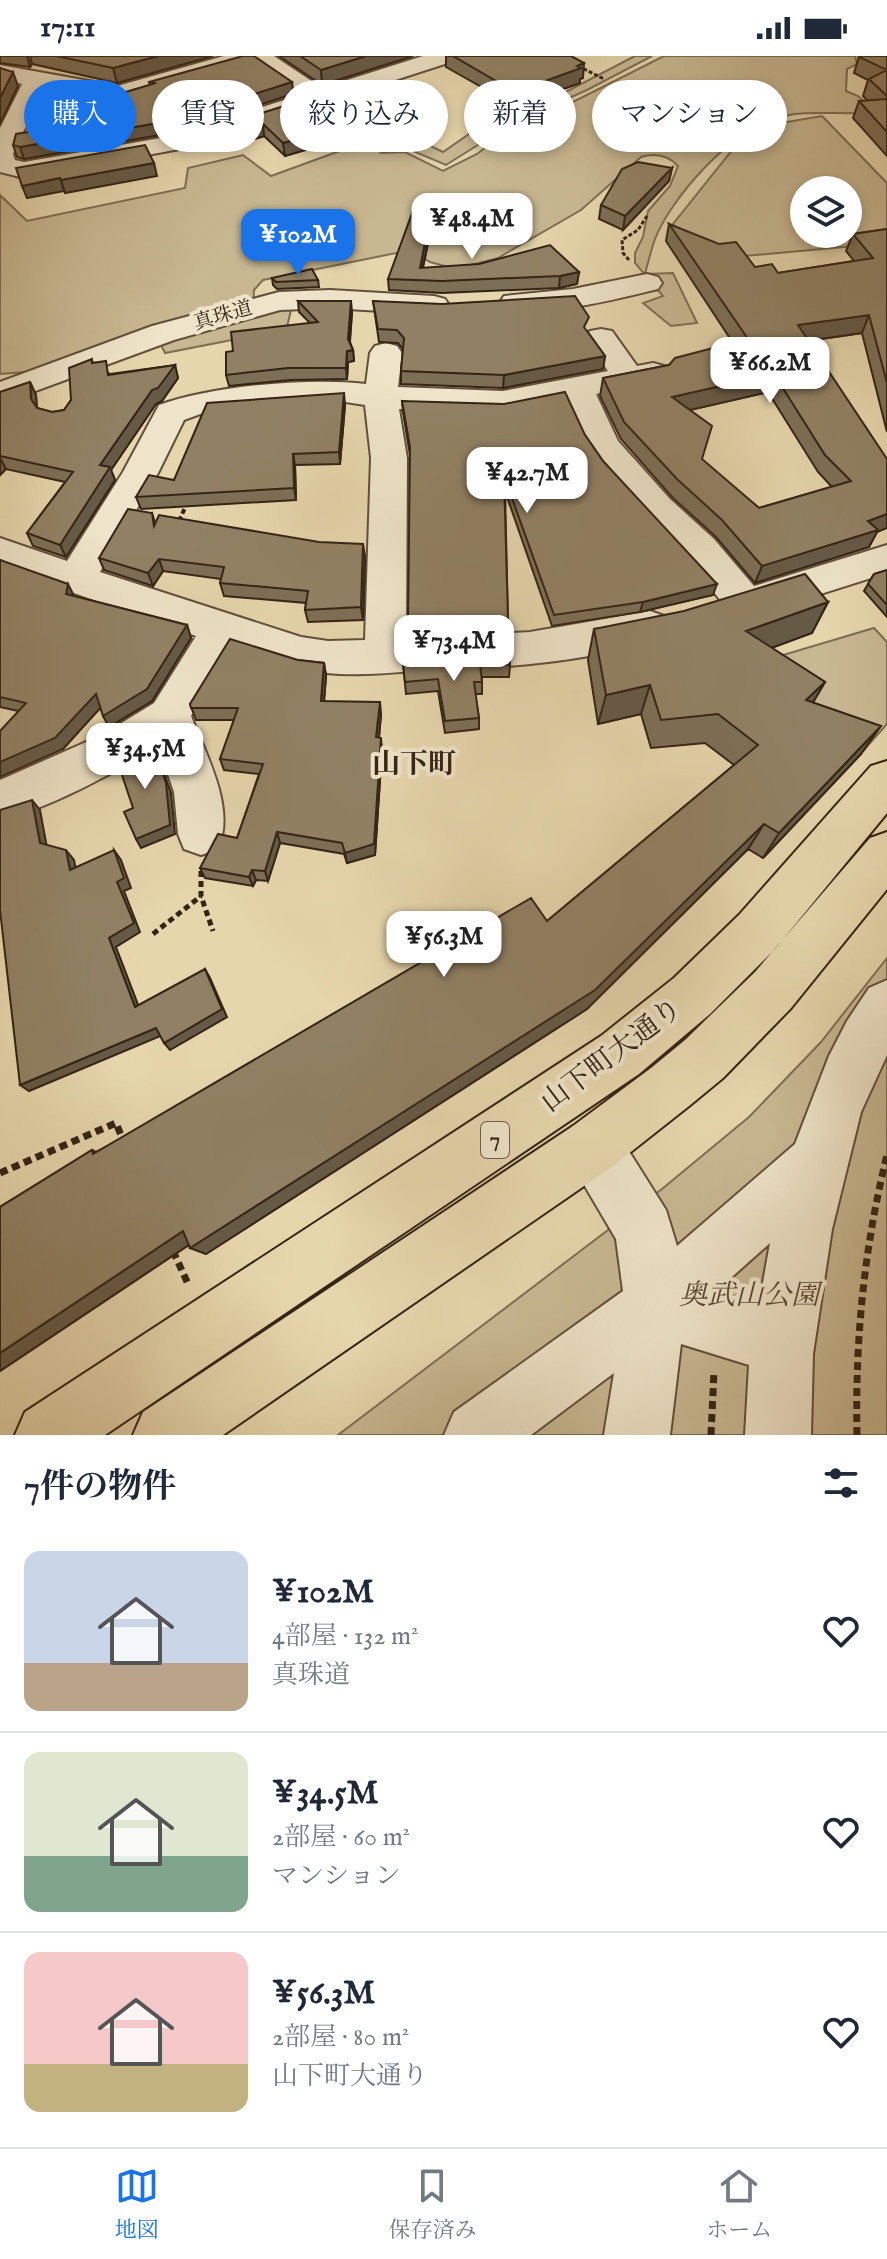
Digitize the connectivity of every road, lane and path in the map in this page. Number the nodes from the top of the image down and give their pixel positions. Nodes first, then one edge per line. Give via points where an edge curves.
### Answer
1 (249, 56) edge
2 (259, 56) edge
3 (446, 56) edge
4 (570, 62) edge
5 (0, 72) edge
6 (604, 79) dead end
7 (36, 80) edge
8 (294, 80) edge
9 (372, 80) edge
10 (136, 88) edge
11 (24, 105) edge
12 (280, 110) edge
13 (136, 150) edge
14 (125, 152) edge
15 (647, 216) edge
16 (623, 253) dead end
17 (647, 283) dead end
18 (601, 338) dead end
19 (386, 353) dead end
20 (54, 372) junction
21 (576, 387) junction
22 (0, 394) edge
23 (381, 396) junction
24 (57, 412) edge
25 (189, 499) edge
26 (177, 527) edge
27 (0, 552) edge
28 (887, 559) edge
29 (76, 579) junction
30 (711, 612) junction
31 (222, 629) junction
32 (385, 657) junction
33 (169, 715) junction
34 (887, 780) edge
35 (0, 800) edge
36 (201, 834) joint
37 (887, 853) edge
38 (201, 896) junction
39 (213, 931) dead end
40 (153, 934) dead end
41 (887, 1006) edge
42 (593, 1146) junction
43 (129, 1152) edge
44 (887, 1155) edge
45 (818, 1161) junction
46 (0, 1173) edge
47 (168, 1240) edge
48 (655, 1305) junction
49 (717, 1324) junction
50 (209, 1331) junction
51 (783, 1344) junction
52 (48, 1435) edge
53 (166, 1435) edge
54 (477, 1435) edge
55 (637, 1435) edge
56 (711, 1435) edge
57 (778, 1435) edge
58 (857, 1435) edge

1 - 10 street
2 - 8 street
3 - 9 street
4 - 6 path
5 - 7 street
11 - 14 street via 0,154 4,165 24,170
12 - 13 street via 176,143
15 - 16 path via 622,240
17 - 20 street, 真珠道 via 573,298 472,304 279,301 163,333
18 - 21 street via 641,376
19 - 23 street
20 - 22 street, 真珠道
20 - 24 street
21 - 23 street via 503,402
21 - 30 street via 603,446 701,549
23 - 29 street via 339,391 180,407 171,413
23 - 32 street via 389,458
25 - 26 path
27 - 29 street
28 - 30 street
29 - 31 street
30 - 32 street via 604,639 519,650
31 - 32 street via 301,653
31 - 33 street
33 - 35 street via 118,748
33 - 36 street via 197,792
34 - 50 main road, 山下町大通り / 7 via 757,932 657,1026 529,1118
36 - 38 path
37 - 42 main road via 798,963 736,1028
38 - 39 path
38 - 40 path
41 - 45 street via 859,1051
42 - 48 street via 645,1231
42 - 53 main road
43 - 46 path via 116,1123
44 - 58 path via 870,1216 859,1294
45 - 48 street
45 - 51 street via 800,1231
47 - 50 path
48 - 49 street
48 - 54 street
48 - 55 street
49 - 51 street
49 - 56 path
50 - 52 main road, 山下町大通り / 7
51 - 57 street

